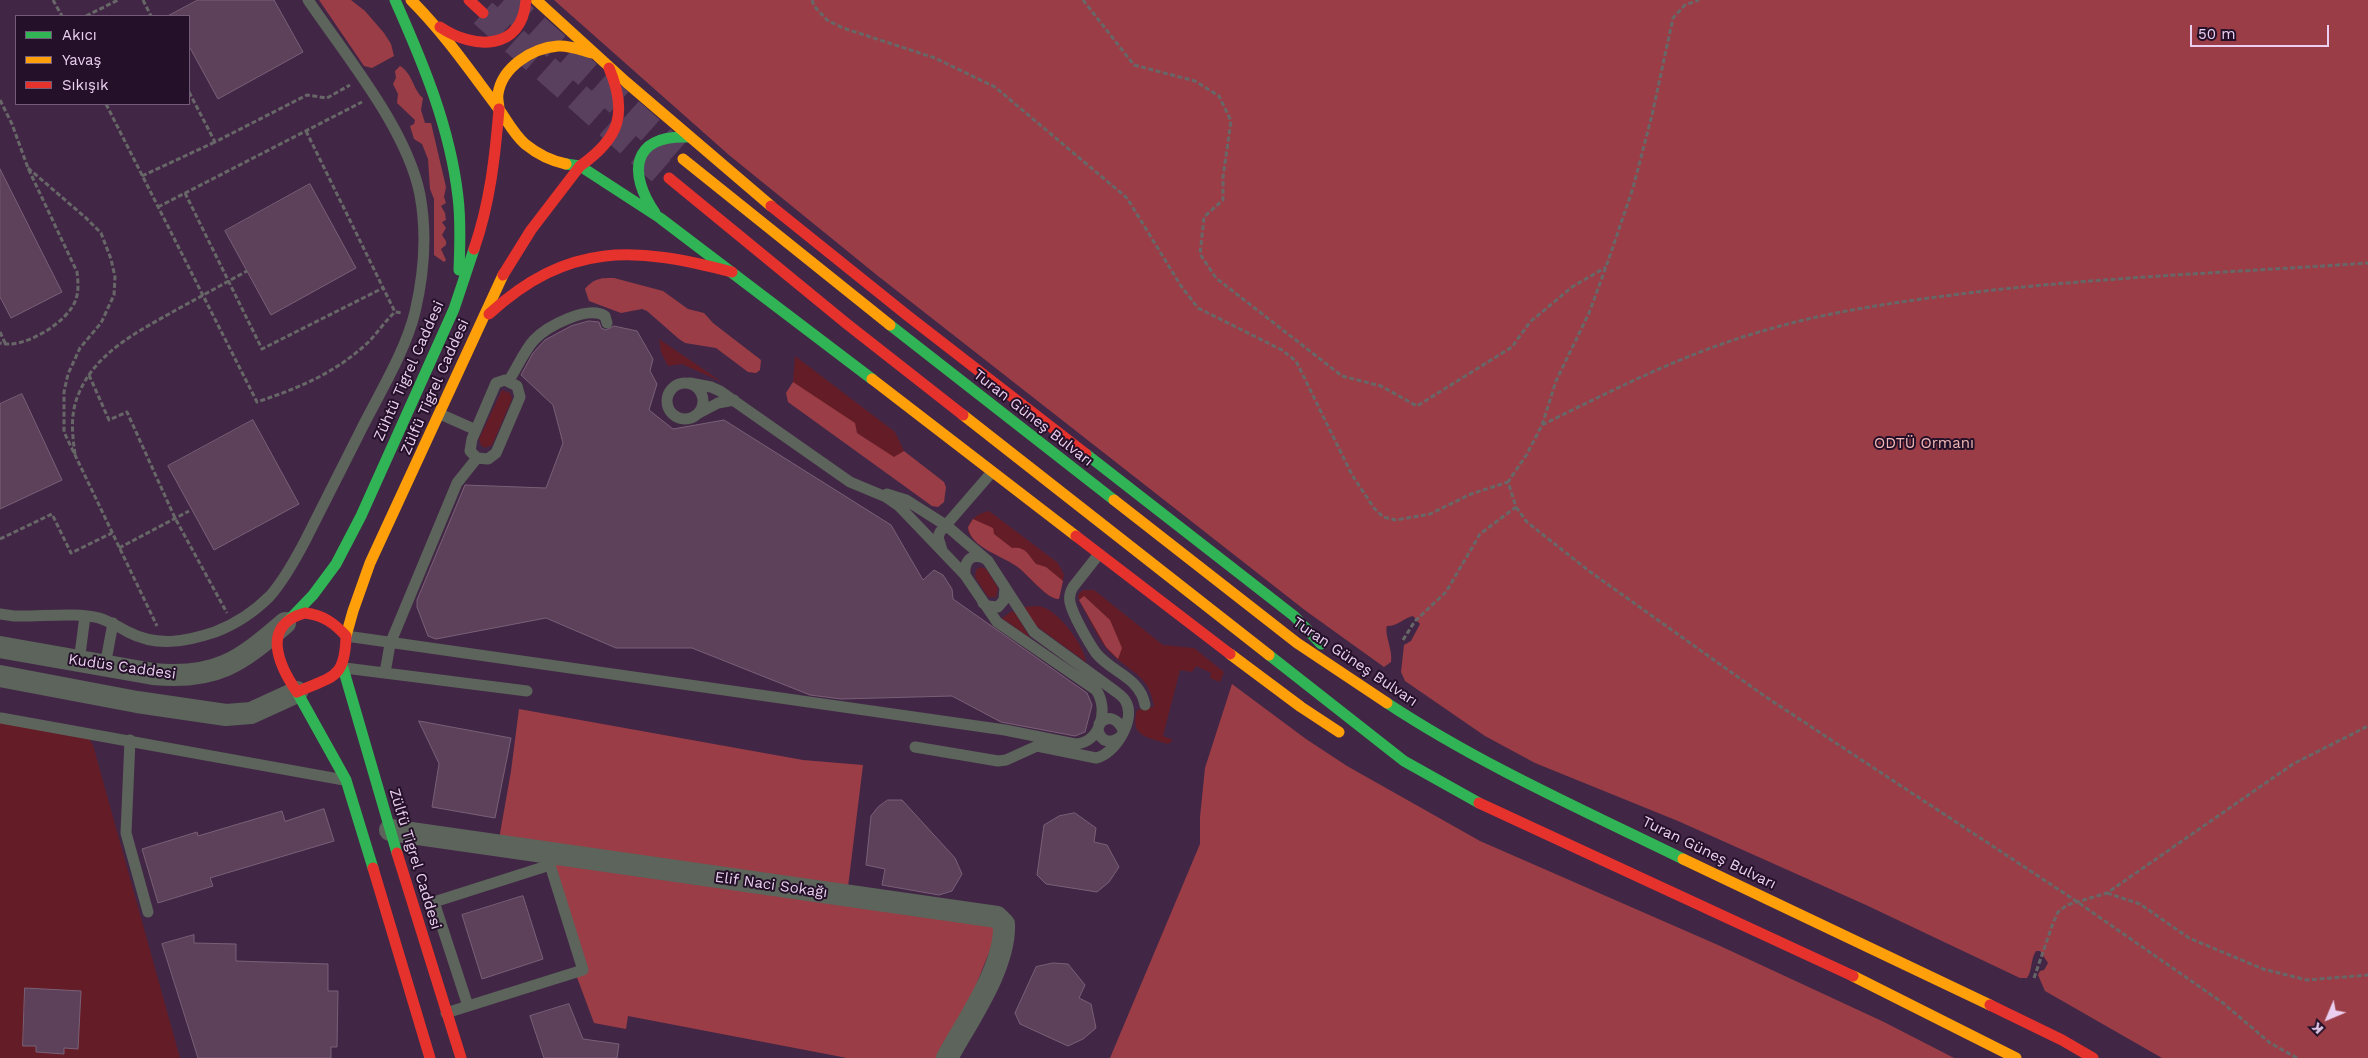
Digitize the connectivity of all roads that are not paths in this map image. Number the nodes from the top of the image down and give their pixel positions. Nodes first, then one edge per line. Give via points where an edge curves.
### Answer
1 (308, 0) edge
2 (395, 0) edge
3 (411, 0) edge
4 (469, 0) edge
5 (526, 0) edge
6 (536, 0) edge
7 (483, 13) tunnel mouth
8 (436, 25) junction
9 (592, 53) junction
10 (609, 68) junction
11 (499, 109) junction
12 (687, 137) junction
13 (683, 159) tunnel mouth
14 (580, 166) junction
15 (669, 178) tunnel mouth
16 (660, 218) junction
17 (733, 272) junction
18 (455, 307) junction
19 (482, 320) junction
20 (607, 323) dead end
21 (509, 380) junction
22 (690, 383) junction
23 (734, 400) junction
24 (699, 413) junction
25 (440, 414) junction
26 (476, 430) junction
27 (477, 458) junction
28 (992, 472) junction
29 (873, 492) junction
30 (947, 526) junction
31 (944, 554) junction
32 (1099, 554) junction
33 (984, 558) junction
34 (965, 575) junction
35 (1005, 588) junction
36 (983, 603) junction
37 (0, 614) edge
38 (85, 616) junction
39 (288, 621) junction
40 (113, 623) junction
41 (346, 636) junction
42 (390, 644) junction
43 (0, 647) edge
44 (79, 662) junction
45 (105, 666) junction
46 (343, 668) junction
47 (385, 673) junction
48 (0, 676) edge
49 (1364, 689) junction
50 (297, 692) junction
51 (527, 692) dead end
52 (1145, 705) dead end
53 (1, 718) edge
54 (1098, 727) junction
55 (1122, 733) junction
56 (1347, 737) dead end
57 (130, 740) junction
58 (1363, 744) dead end
59 (914, 747) dead end
60 (1404, 761) junction
61 (346, 780) junction
62 (390, 830) junction
63 (548, 858) junction
64 (148, 912) dead end
65 (468, 1006) junction
66 (446, 1013) junction
67 (430, 1058) edge
68 (461, 1058) edge
69 (947, 1058) edge
70 (2016, 1058) edge
71 (2093, 1058) edge

1 - 40 lane via 374,96 414,171 420,195 424,244 415,315 400,352 290,567 271,595 233,624 189,640 148,640
2 - 18 main road via 435,90 450,144 458,186 460,223
3 - 8 main road
4 - 7 main road
5 - 8 main road via 519,28 497,42 466,41
6 - 9 main road
8 - 11 main road
9 - 10 main road
9 - 11 main road via 559,46 529,55 504,78 498,94
10 - 12 main road
10 - 14 main road via 620,101 618,121 612,137 601,151
11 - 14 main road via 516,136 533,150 555,162
11 - 18 main road, Zühtü Tigrel Caddesi via 493,178 470,268
12 - 16 main road via 660,139 649,144 641,156 638,173 641,190
12 - 49 main road via 810,238 1294,616
13 - 49 main road, Turan Güneş Bulvarı via 1099,489 1297,643
14 - 16 main road
14 - 19 main road, Zülfü Tigrel Caddesi via 521,244
15 - 60 main road via 847,324
16 - 17 main road
17 - 19 main road via 647,254 591,258 538,276
17 - 28 main road
18 - 39 main road, Zühtü Tigrel Caddesi via 361,516 336,564
19 - 25 main road, Zülfü Tigrel Caddesi
20 - 21 lane via 600,313 575,316 540,335 531,343
21 - 26 lane via 496,383
21 - 27 lane via 516,386 520,397 496,453 488,459
22 - 23 lane via 711,387
22 - 24 lane via 703,395
22 - 24 lane via 674,386 667,396 668,408 682,419
23 - 24 lane via 718,403
23 - 29 lane via 850,482
25 - 26 lane
25 - 41 main road, Zülfü Tigrel Caddesi via 368,566
26 - 27 lane via 470,451
27 - 42 lane via 457,483
28 - 30 lane
28 - 32 main road
29 - 30 lane via 906,500
29 - 31 lane via 899,506
30 - 31 lane via 938,537
30 - 33 lane
31 - 34 lane
32 - 52 lane via 1070,593 1070,604 1096,653 1136,685
32 - 56 main road via 1301,707
33 - 34 lane via 969,559
33 - 35 lane
34 - 36 lane
35 - 36 lane via 1004,600 998,606
35 - 55 lane via 1034,632 1122,696 1128,709
36 - 54 lane via 997,622 1096,690 1102,702
37 - 38 lane
38 - 40 lane
38 - 44 lane
39 - 41 main road via 301,614 316,614 330,620
39 - 45 street, Kudüs Caddesi via 244,657 216,670 178,677
39 - 50 main road via 278,639 277,657
40 - 45 lane
41 - 42 lane
41 - 46 main road
42 - 47 lane
42 - 54 lane via 1005,730 1075,744 1088,742
43 - 44 street, Kudüs Caddesi
44 - 45 street, Kudüs Caddesi
46 - 47 lane
46 - 50 main road via 320,684
46 - 62 main road, Zülfü Tigrel Caddesi
47 - 51 lane
48 - 50 street, Kudüs Caddesi via 226,715 251,713
49 - 71 main road, Turan Güneş Bulvarı via 1505,773
50 - 61 main road
53 - 57 lane
54 - 55 lane via 1102,738 1108,742 1116,740
54 - 55 lane via 1104,719 1112,718 1119,723
55 - 59 lane via 1116,747 1096,758 1037,746 998,761
57 - 61 lane
57 - 64 lane via 126,833
58 - 60 main road
60 - 70 main road via 1469,798 1820,960
61 - 67 main road
62 - 63 street, Elif Naci Sokağı
62 - 66 main road, Zülfü Tigrel Caddesi
63 - 65 lane via 434,902
63 - 65 lane via 583,970
63 - 69 street, Elif Naci Sokağı via 997,917 1004,924 1001,951
65 - 66 lane
66 - 68 main road, Zülfü Tigrel Caddesi

